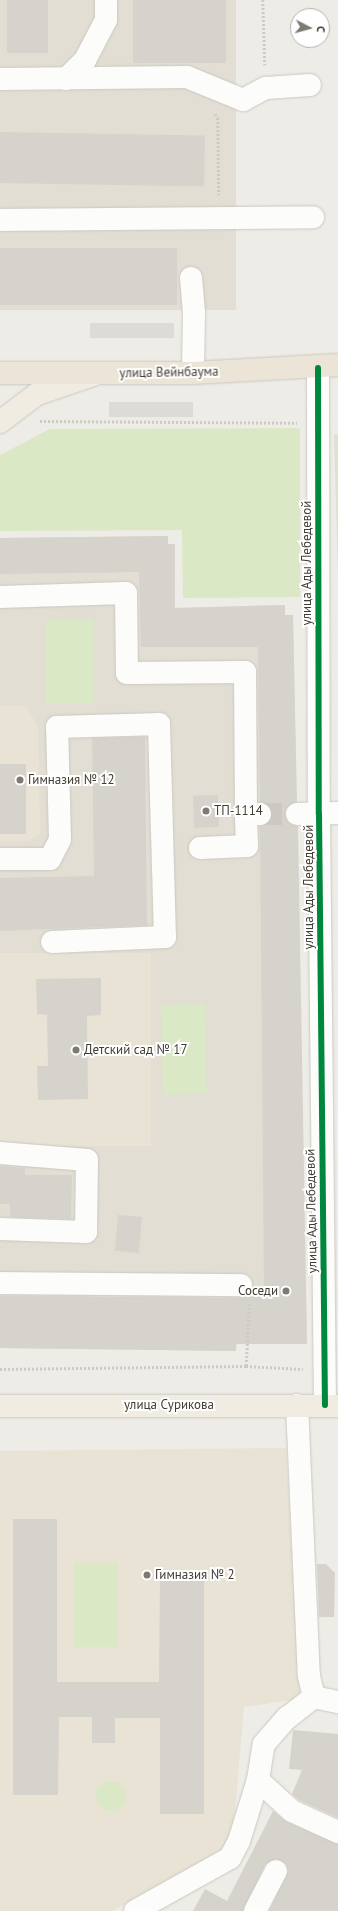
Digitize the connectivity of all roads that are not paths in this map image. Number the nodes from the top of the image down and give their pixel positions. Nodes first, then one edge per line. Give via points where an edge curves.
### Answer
1 (106, 0) edge
2 (0, 79) edge
3 (66, 79) junction
4 (310, 85) dead end
5 (313, 217) dead end
6 (0, 220) edge
7 (191, 278) dead end
8 (328, 367) edge
9 (0, 373) edge
10 (193, 373) junction
11 (98, 374) junction
12 (0, 422) edge
13 (0, 597) edge
14 (329, 813) edge
15 (297, 814) tunnel mouth
16 (200, 848) dead end
17 (0, 859) edge
18 (329, 937) edge
19 (52, 942) dead end
20 (0, 1153) edge
21 (0, 1228) edge
22 (330, 1231) edge
23 (0, 1283) edge
24 (245, 1293) road end
25 (297, 1405) junction
26 (0, 1406) edge
27 (332, 1406) edge
28 (314, 1698) junction
29 (338, 1702) edge
30 (258, 1780) junction
31 (338, 1832) edge
32 (276, 1871) dead end
33 (135, 1911) edge
34 (255, 1911) edge

1 - 3 street via 106,20 85,60
2 - 3 street
3 - 4 street via 187,77 243,100 266,88
5 - 6 street
7 - 10 street via 194,313
8 - 10 highway, улица Вейнбаума
8 - 14 street, улица Ады Лебедевой
9 - 11 highway, улица Вейнбаума
10 - 11 highway, улица Вейнбаума
11 - 12 main road via 36,394
13 - 16 street via 126,593 126,673 245,672 253,815 247,846
14 - 15 street
14 - 18 street, улица Ады Лебедевой
17 - 19 street via 50,860 60,839 48,727 159,724 165,937
18 - 22 street, улица Ады Лебедевой
20 - 21 street via 87,1160 86,1232
22 - 27 street, улица Ады Лебедевой via 326,1371
23 - 24 street
25 - 26 main road, улица Сурикова
25 - 27 main road, улица Сурикова
25 - 28 street via 309,1676
28 - 29 street
28 - 30 street via 287,1718 264,1744
30 - 31 street via 292,1811
30 - 33 street via 239,1841 230,1858
32 - 34 street

